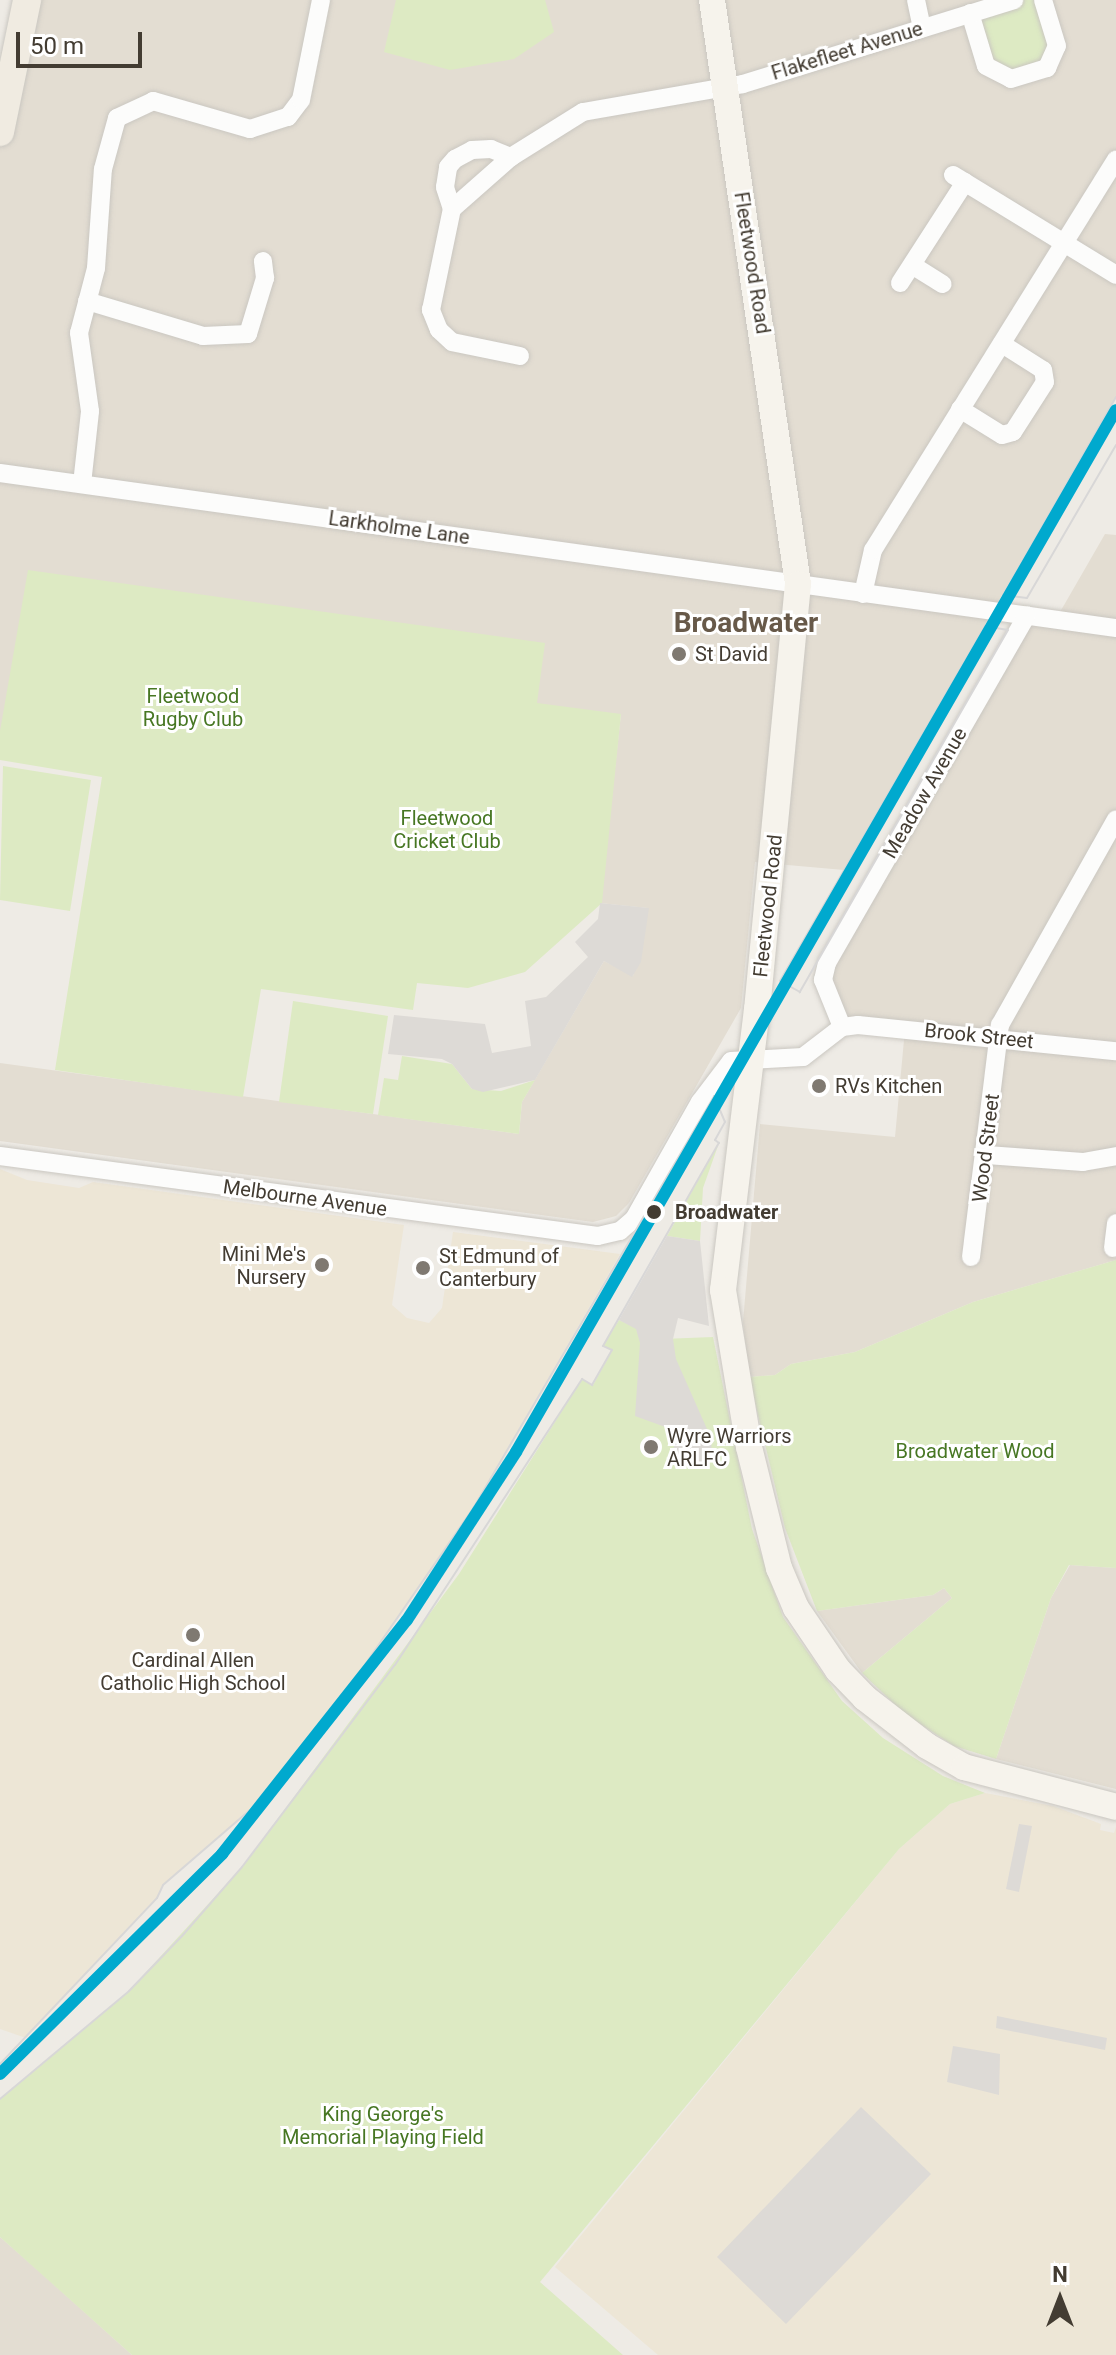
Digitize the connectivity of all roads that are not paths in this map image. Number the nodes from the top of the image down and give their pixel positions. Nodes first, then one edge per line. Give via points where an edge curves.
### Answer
1 (27, 0) edge
2 (321, 0) edge
3 (712, 0) edge
4 (916, 0) edge
5 (1014, 0) edge
6 (1043, 0) edge
7 (970, 13) junction
8 (922, 28) junction
9 (725, 87) junction
10 (0, 132) edge
11 (511, 157) junction
12 (1116, 160) edge
13 (452, 209) junction
14 (1064, 245) junction
15 (263, 261) dead end
16 (912, 265) junction
17 (1116, 275) edge
18 (900, 283) dead end
19 (943, 284) dead end
20 (87, 301) junction
21 (1002, 344) junction
22 (520, 356) dead end
23 (960, 409) junction
24 (0, 473) edge
25 (82, 484) junction
26 (798, 584) junction
27 (863, 594) junction
28 (1027, 615) junction
29 (1116, 628) edge
30 (1116, 819) edge
31 (842, 1027) junction
32 (998, 1038) junction
33 (1116, 1051) edge
34 (750, 1060) junction
35 (987, 1155) junction
36 (0, 1156) edge
37 (1116, 1156) edge
38 (1116, 1223) edge
39 (1113, 1248) dead end
40 (971, 1257) dead end
41 (1116, 1807) edge

1 - 10 main road
2 - 20 street via 305,85 288,117 250,129 153,101 117,118 103,169 100,242
3 - 9 street, Fleetwood Road
4 - 8 street
5 - 7 street, Flakefleet Avenue
6 - 7 street via 1057,46 1047,68 1011,79 986,66
7 - 8 street, Flakefleet Avenue
8 - 9 street, Flakefleet Avenue
9 - 11 street, Flakefleet Avenue via 583,112
9 - 26 street, Fleetwood Road
11 - 13 street, Flakefleet Avenue
11 - 13 street via 491,149 472,150 455,159 445,187
12 - 14 street
13 - 22 street via 433,287 431,310 439,330 452,342
14 - 16 street via 959,178
14 - 17 street
14 - 21 street
15 - 20 street via 265,278 248,334 203,336
16 - 18 street
16 - 19 street
20 - 25 street via 79,333 90,411
21 - 23 street
21 - 23 street via 1043,370 1045,382 1013,432 1002,435
23 - 27 street via 873,550
24 - 25 street, Larkholme Lane
25 - 26 street, Larkholme Lane
26 - 27 street, Larkholme Lane
26 - 34 street, Fleetwood Road
27 - 28 street, Larkholme Lane
28 - 29 street, Larkholme Lane
28 - 31 street, Meadow Avenue via 823,972
30 - 32 street, Wood Street via 1003,1018
31 - 32 street, Brook Street
31 - 34 street via 803,1057
32 - 33 street, Brook Street
32 - 35 street, Wood Street
34 - 36 street, Melbourne Avenue via 724,1066 634,1219 610,1235 585,1236
34 - 41 street, Fleetwood Road via 723,1306 764,1515 796,1608 838,1670 885,1717 927,1746 1003,1780
35 - 37 street via 1083,1162
35 - 40 street, Wood Street
38 - 39 street

